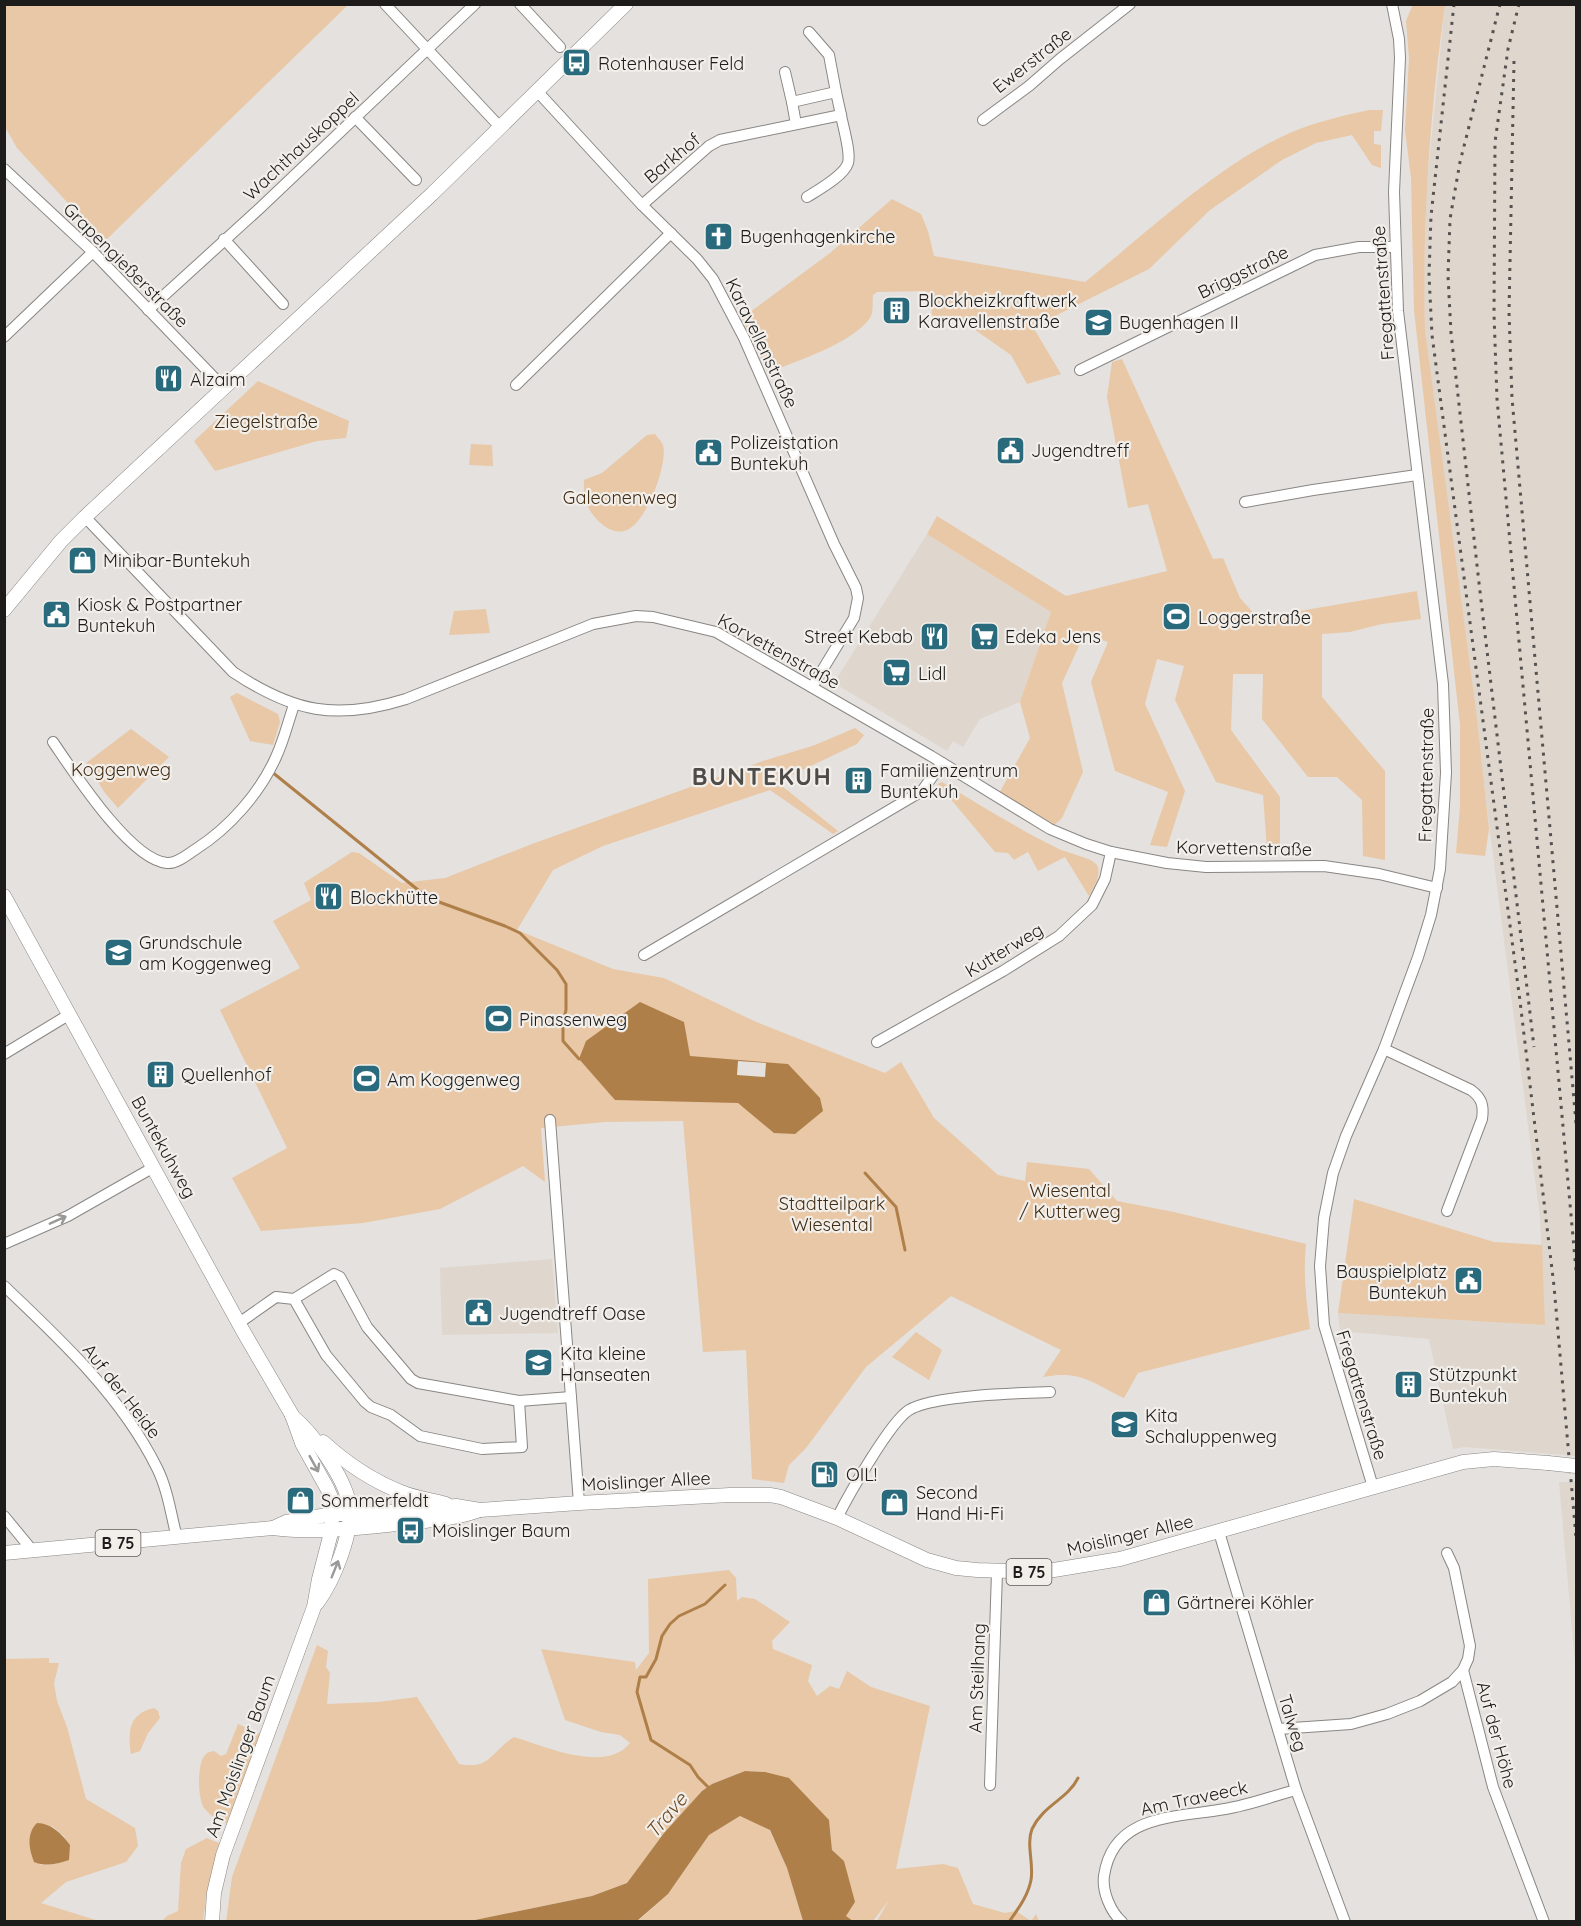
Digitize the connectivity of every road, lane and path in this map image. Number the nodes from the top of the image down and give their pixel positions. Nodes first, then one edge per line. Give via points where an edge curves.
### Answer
1 (385, 4) edge
2 (475, 4) edge
3 (520, 4) edge
4 (626, 4) edge
5 (1130, 4) edge
6 (1392, 4) edge
7 (809, 32) dead end
8 (560, 47) dead end
9 (428, 50) junction
10 (785, 72) dead end
11 (537, 91) junction
12 (836, 92) junction
13 (792, 102) junction
14 (841, 115) junction
15 (355, 117) junction
16 (982, 120) dead end
17 (796, 124) junction
18 (500, 127) junction
19 (4, 169) edge
20 (416, 180) dead end
21 (807, 196) dead end
22 (642, 205) junction
23 (671, 233) junction
24 (224, 239) junction
25 (1395, 247) junction
26 (93, 252) junction
27 (283, 304) dead end
28 (148, 310) junction
29 (4, 337) edge
30 (1080, 370) dead end
31 (516, 385) dead end
32 (223, 387) junction
33 (1417, 475) junction
34 (1245, 502) dead end
35 (85, 517) junction
36 (4, 610) edge
37 (812, 687) junction
38 (294, 705) junction
39 (53, 741) dead end
40 (942, 763) junction
41 (1111, 852) junction
42 (1437, 888) junction
43 (4, 896) edge
44 (644, 955) dead end
45 (70, 1014) junction
46 (877, 1042) dead end
47 (1384, 1049) junction
48 (4, 1054) edge
49 (550, 1120) dead end
50 (154, 1167) junction
51 (1447, 1211) dead end
52 (4, 1244) edge
53 (4, 1286) edge
54 (294, 1299) junction
55 (239, 1323) junction
56 (1050, 1392) dead end
57 (571, 1397) junction
58 (519, 1401) junction
59 (292, 1415) junction
60 (308, 1429) junction
61 (1576, 1466) edge
62 (1373, 1487) junction
63 (579, 1503) junction
64 (456, 1506) junction
65 (480, 1510) junction
66 (333, 1514) junction
67 (4, 1516) edge
68 (837, 1518) junction
69 (349, 1521) junction
70 (273, 1528) junction
71 (332, 1529) junction
72 (1219, 1532) junction
73 (177, 1538) junction
74 (32, 1550) junction
75 (1447, 1552) dead end
76 (4, 1553) edge
77 (997, 1572) junction
78 (315, 1607) junction
79 (1463, 1670) junction
80 (1278, 1729) junction
81 (990, 1785) dead end
82 (1296, 1790) junction
83 (212, 1922) edge
84 (1122, 1922) edge
85 (1345, 1922) edge
86 (1544, 1922) edge

1 - 9 street
2 - 9 street, Wachthauskoppel
3 - 8 street
4 - 11 main road
5 - 16 street, Ewerstraße
6 - 25 street, Fregattenstraße via 1400,58
7 - 12 street via 829,55
9 - 15 street, Wachthauskoppel
9 - 18 street
10 - 13 street
11 - 18 main road
11 - 22 street, Karavellenstraße
12 - 13 street
12 - 14 street
13 - 17 street
14 - 17 street, Barkhof
14 - 21 street via 848,164 825,187
15 - 20 street
15 - 24 street, Wachthauskoppel
17 - 22 street, Barkhof via 720,140
18 - 32 main road
19 - 26 street, Grapengießerstraße
22 - 23 street, Karavellenstraße
23 - 31 street
23 - 37 street, Karavellenstraße via 697,259 723,297 856,588 854,618
24 - 27 street
24 - 28 street, Wachthauskoppel
25 - 30 street, Briggstraße via 1359,247 1315,255
25 - 33 street, Fregattenstraße via 1398,311
26 - 28 street, Grapengießerstraße
26 - 29 street
28 - 32 street, Grapengießerstraße
32 - 35 main road
33 - 34 street
33 - 42 street, Fregattenstraße via 1446,731
35 - 36 main road
35 - 38 street, Korvettenstraße via 233,672
37 - 38 street, Korvettenstraße via 716,632 636,616 593,624 384,706 340,712
37 - 40 street, Korvettenstraße
38 - 39 street via 269,772 246,805 209,840 180,860 168,863 148,856 118,829
40 - 41 street, Korvettenstraße via 1050,829
40 - 44 street via 922,791
41 - 42 street, Korvettenstraße via 1206,867 1334,867
41 - 46 street, Kutterweg via 1105,879 1092,905 1059,936
42 - 47 street, Fregattenstraße via 1425,938
43 - 45 main road, Buntekuhweg
45 - 48 street
45 - 50 main road, Buntekuhweg
47 - 51 street via 1471,1090 1481,1100 1482,1119
47 - 62 street, Fregattenstraße via 1333,1173 1321,1257 1324,1325
49 - 57 street
52 -> 50 street via 68,1216
50 - 55 main road, Buntekuhweg
53 - 73 street, Auf der Heide via 72,1353 137,1432 158,1469
54 - 55 street via 276,1298
54 - 58 street via 334,1274 340,1277 367,1327 411,1379
54 - 58 street via 326,1355 365,1402 420,1436 482,1449 522,1446
55 - 59 main road, Buntekuhweg
56 - 68 street via 932,1402 908,1411 864,1470
57 - 58 street
57 - 63 street
59 - 60 main road, Buntekuhweg
59 -> 66 main road, Buntekuhweg via 331,1497
60 - 64 main road via 334,1453 378,1481 402,1493
60 - 69 main road, Buntekuhweg via 347,1494
61 - 62 main road, Moislinger Allee / B 75, bridge via 1494,1459 1463,1462
62 - 72 main road, Moislinger Allee / B 75
63 - 65 main road, Moislinger Allee / B 75
63 - 68 main road, Moislinger Allee / B 75 via 770,1495
64 - 65 main road, Moislinger Allee / B 75
64 - 69 main road, Moislinger Allee / B 75
65 - 69 main road, Moislinger Allee / B 75 via 458,1517 366,1527
66 - 69 main road, Moislinger Allee / B 75
66 - 70 main road, Moislinger Allee / B 75 via 286,1521
66 - 71 main road, Am Moislinger Baum
67 - 74 street
68 - 77 main road, Moislinger Allee / B 75 via 921,1558 956,1568
69 - 71 main road, B 75
78 -> 69 main road, Am Moislinger Baum via 343,1548
70 - 71 main road, B 75
70 - 73 main road, B 75
71 - 78 main road, Am Moislinger Baum
72 - 77 main road, Moislinger Allee / B 75 via 1080,1568
72 - 80 street, Talweg
73 - 74 main road, B 75
74 - 76 main road, B 75
75 - 79 street, Auf der Höhe via 1470,1646
77 - 81 street, Am Steilhang
78 - 83 main road, Am Moislinger Baum via 223,1855
79 - 80 street via 1436,1692 1387,1714 1351,1724
79 - 86 street, Auf der Höhe via 1493,1787
80 - 82 street, Talweg
82 - 84 street, Am Traveeck via 1133,1829 1111,1852 1104,1881 1111,1907
82 - 85 street, Talweg

